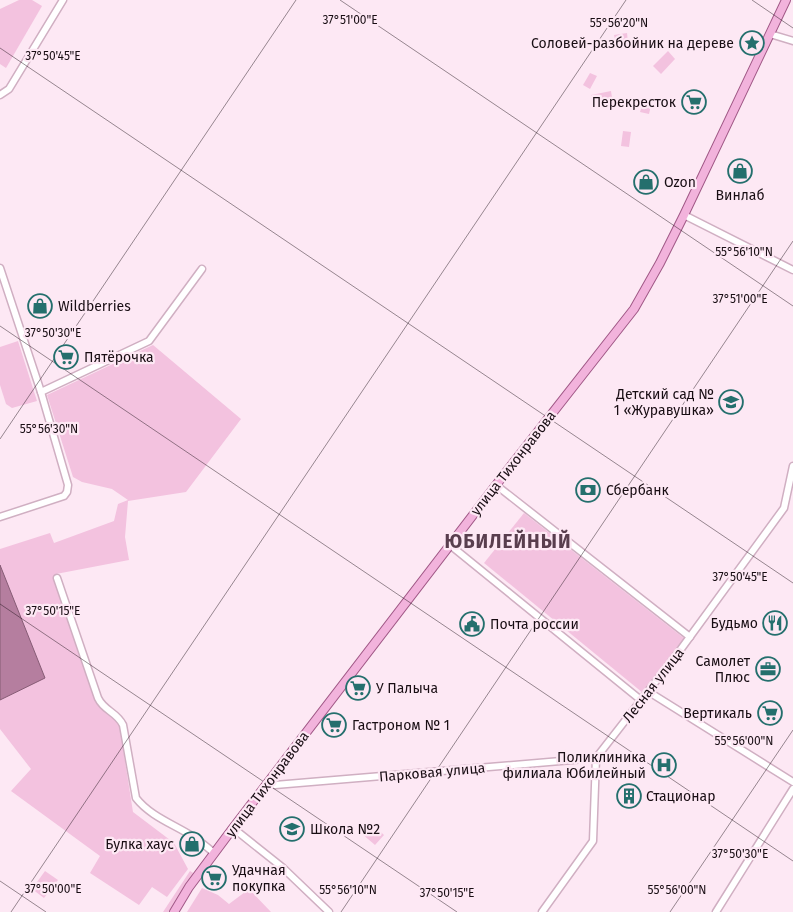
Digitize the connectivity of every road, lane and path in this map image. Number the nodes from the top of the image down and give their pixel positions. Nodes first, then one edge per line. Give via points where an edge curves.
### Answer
1 (63, 0) edge
2 (786, 0) edge
3 (770, 34) junction
4 (793, 40) edge
5 (0, 95) edge
6 (684, 215) junction
7 (0, 268) edge
8 (202, 268) dead end
9 (793, 270) edge
10 (40, 392) junction
11 (793, 466) edge
12 (496, 485) junction
13 (0, 517) edge
14 (450, 545) junction
15 (57, 578) dead end
16 (690, 637) junction
17 (649, 692) junction
18 (642, 701) junction
19 (596, 758) junction
20 (792, 781) edge
21 (269, 782) junction
22 (793, 789) edge
23 (233, 828) junction
24 (214, 853) junction
25 (174, 912) edge
26 (329, 912) edge
27 (542, 912) edge
28 (716, 912) edge

1 - 5 street via 9,89
2 - 3 main road, улица Тихонравова
3 - 4 street
3 - 6 main road, улица Тихонравова
6 - 9 street
6 - 12 main road, улица Тихонравова via 634,308
7 - 10 street
8 - 10 street via 149,341
10 - 13 street via 68,490 64,496
11 - 16 street, Лесная улица via 784,508
12 - 14 main road, улица Тихонравова
12 - 16 street
14 - 18 street
14 - 21 main road, улица Тихонравова
15 - 24 street via 101,705 120,718 136,798 164,821 194,837
16 - 17 street, Лесная улица
17 - 18 street, Лесная улица
17 - 20 street
18 - 19 street, Лесная улица
19 - 21 street, Парковая улица via 275,785
19 - 27 street via 593,841
21 - 23 main road, улица Тихонравова
22 - 28 street
23 - 24 main road, улица Тихонравова
23 - 26 street via 282,867
24 - 25 main road, улица Тихонравова

